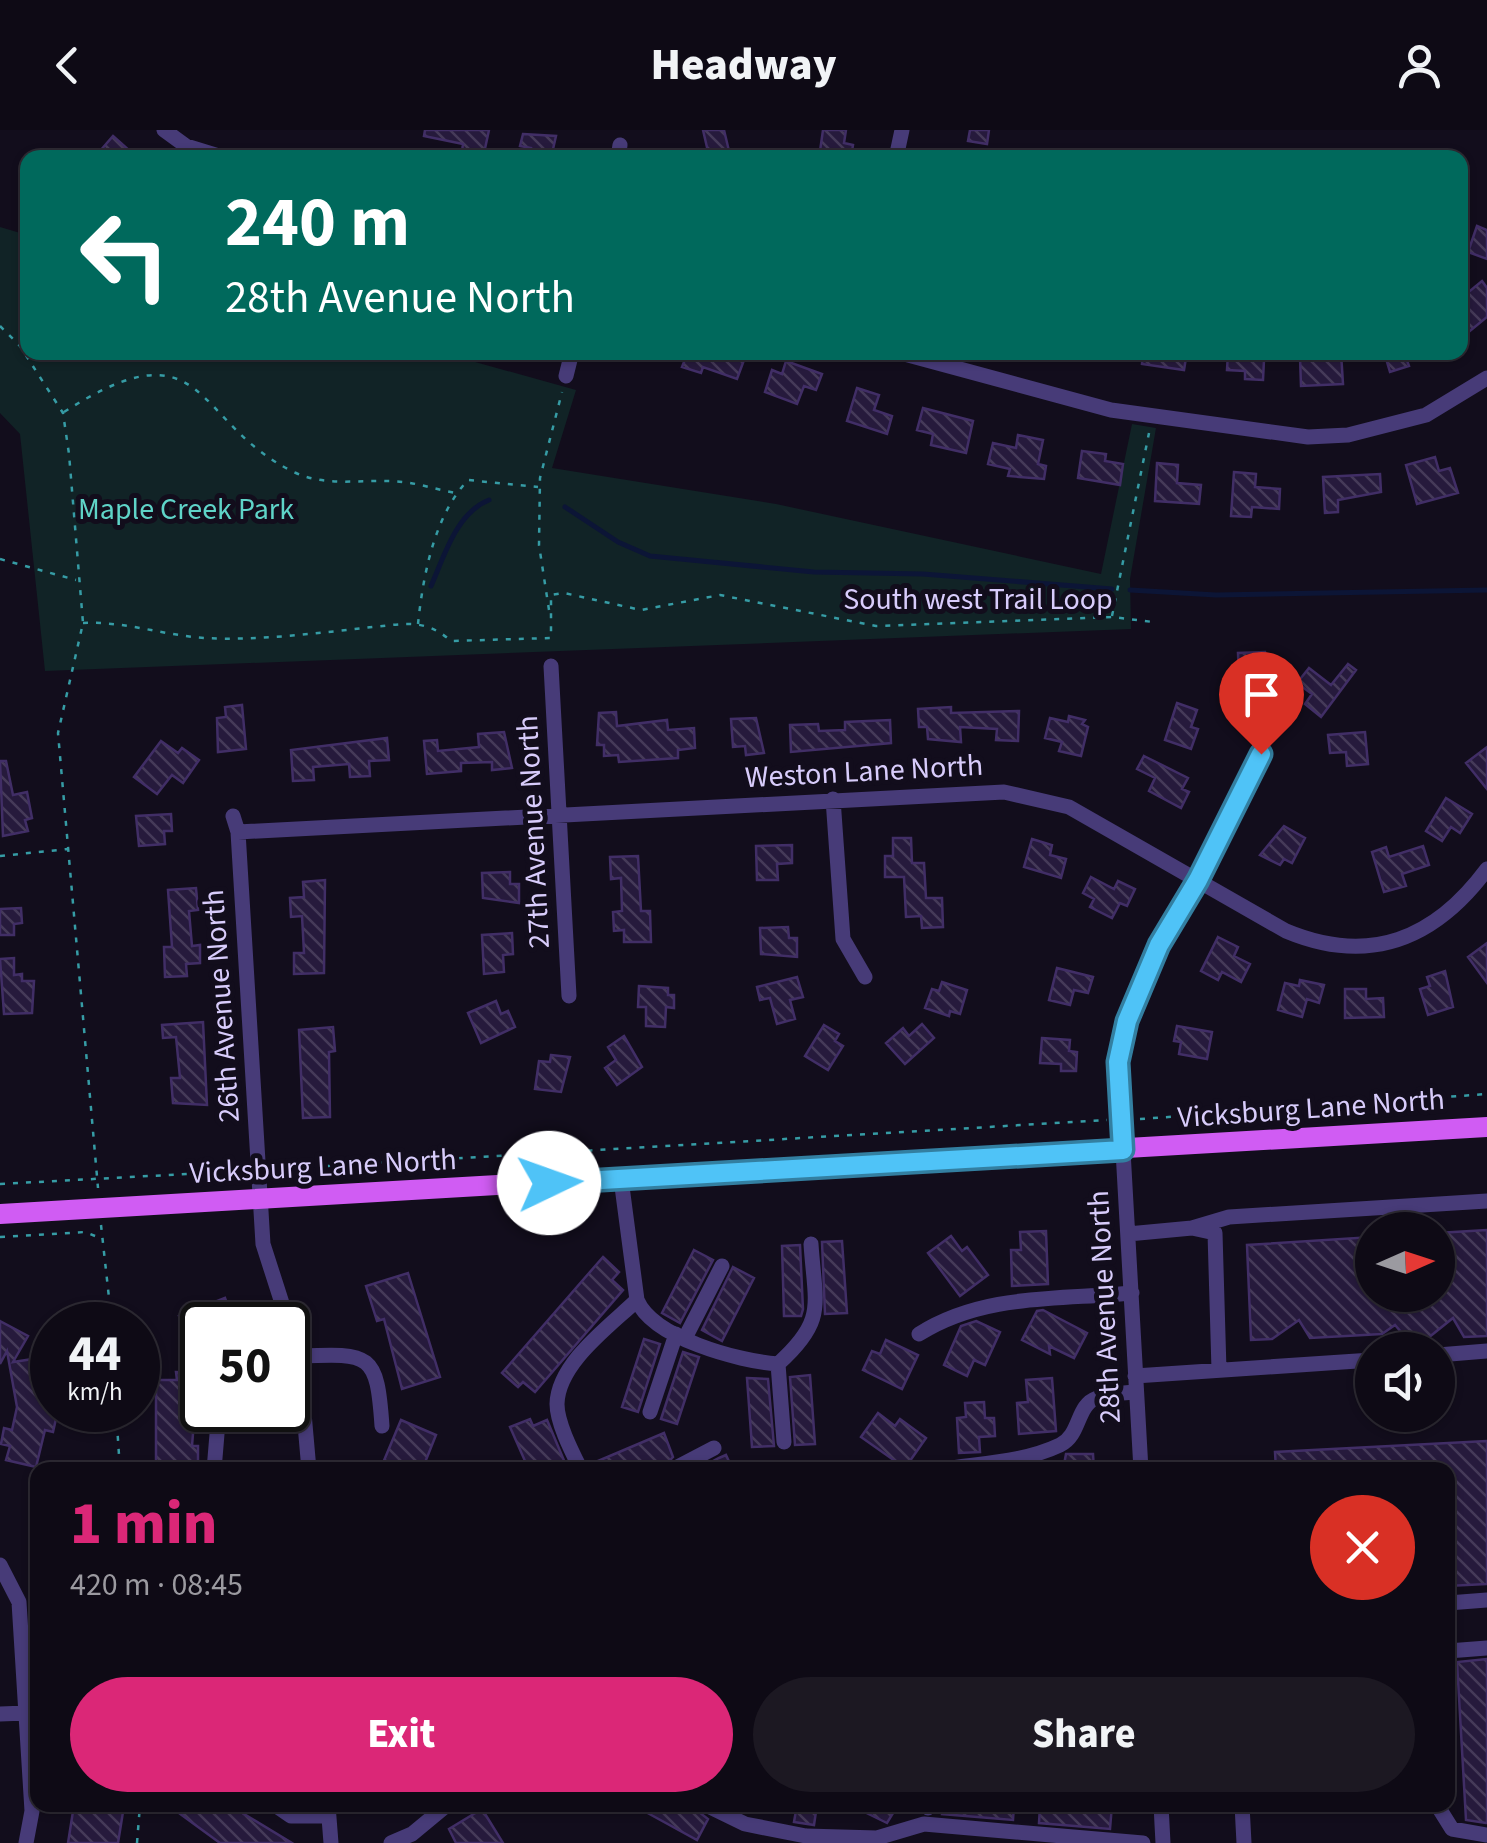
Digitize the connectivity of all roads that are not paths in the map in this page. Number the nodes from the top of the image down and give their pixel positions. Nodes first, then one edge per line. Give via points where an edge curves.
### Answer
1 (164, 130) edge
2 (199, 150) edge
3 (570, 360) edge
4 (924, 360) edge
5 (566, 376) road end
6 (1487, 378) edge
7 (551, 666) road end
8 (1261, 754) dead end
9 (833, 800) junction
10 (232, 816) dead end
11 (560, 816) junction
12 (238, 832) junction
13 (1487, 868) edge
14 (1198, 880) junction
15 (865, 977) dead end
16 (570, 996) dead end
17 (1487, 1127) edge
18 (1123, 1150) junction
19 (621, 1179) junction
20 (262, 1201) junction
21 (1487, 1201) edge
22 (0, 1214) edge
23 (1192, 1228) junction
24 (1128, 1234) junction
25 (812, 1244) dead end
26 (722, 1266) dead end
27 (1132, 1292) junction
28 (637, 1300) junction
29 (278, 1302) edge
30 (919, 1334) dead end
31 (681, 1336) junction
32 (310, 1352) edge
33 (1487, 1352) edge
34 (1455, 1354) edge
35 (1355, 1361) edge
36 (778, 1364) junction
37 (1219, 1370) junction
38 (1136, 1384) junction
39 (650, 1412) dead end
40 (382, 1426) dead end
41 (217, 1432) edge
42 (304, 1432) edge
43 (784, 1442) dead end
44 (714, 1448) dead end
45 (215, 1462) edge
46 (307, 1462) edge
47 (577, 1462) edge
48 (687, 1462) edge
49 (1005, 1462) edge
50 (1140, 1462) edge
51 (0, 1565) edge
52 (1487, 1600) edge
53 (30, 1601) edge
54 (19, 1602) junction
55 (1455, 1602) edge
56 (1487, 1648) edge
57 (1455, 1650) edge
58 (26, 1712) junction
59 (0, 1714) edge
60 (30, 1778) edge
61 (32, 1812) edge
62 (285, 1812) edge
63 (316, 1812) edge
64 (329, 1812) edge
65 (438, 1812) edge
66 (721, 1812) edge
67 (924, 1812) edge
68 (933, 1812) edge
69 (1161, 1812) edge
70 (1242, 1812) edge
71 (1441, 1812) edge
72 (1487, 1836) edge
73 (26, 1843) edge
74 (331, 1843) edge
75 (391, 1843) edge
76 (1143, 1843) edge
77 (1163, 1843) edge
78 (1244, 1843) edge

1 - 2 street
3 - 5 street
4 - 6 street via 1152,417 1308,437 1348,435 1426,415
7 - 11 street, 27th Avenue North
8 - 14 street, 28th Avenue North
9 - 11 street, Weston Lane North
9 - 14 street, Weston Lane North via 970,791 1036,797 1069,807
9 - 15 street via 843,940
10 - 12 street, 26th Avenue North
11 - 12 street, Weston Lane North
11 - 16 street, 27th Avenue North
12 - 20 street, 26th Avenue North
13 - 14 street, Weston Lane North via 1430,927 1402,940 1344,947 1286,932
14 - 18 street, 28th Avenue North via 1159,945 1127,1021 1118,1062
17 - 18 main road, Vicksburg Lane North
18 - 19 main road, Vicksburg Lane North
18 - 24 street, 28th Avenue North
19 - 20 main road, Vicksburg Lane North
19 - 28 street
20 - 22 main road, Vicksburg Lane North
20 - 29 street, 26th Avenue North via 267,1268
21 - 23 street via 1229,1217
23 - 24 street
23 - 37 street via 1215,1233
24 - 27 street, 28th Avenue North
25 - 36 street via 815,1318 805,1340
26 - 31 street
27 - 30 street via 1006,1302 956,1313
27 - 38 street, 28th Avenue North
28 - 31 street via 644,1318
28 - 47 street via 584,1352 559,1389 556,1408
31 - 36 street via 752,1362
31 - 39 street
32 - 40 street via 367,1362 379,1377
33 - 34 street
35 - 37 street
36 - 43 street
37 - 38 street
38 - 49 street via 1087,1404 1063,1444
38 - 50 street, 28th Avenue North
41 - 45 street
42 - 46 street, 26th Avenue North
44 - 48 street
51 - 54 street
52 - 55 street
53 - 54 street
54 - 58 street
56 - 57 street
58 - 59 street
58 - 60 street
61 - 73 street
62 - 63 street
64 - 74 street
65 - 75 street
66 - 67 street via 806,1836 878,1838
68 - 76 street
69 - 77 street
70 - 78 street
71 - 72 street via 1452,1830

